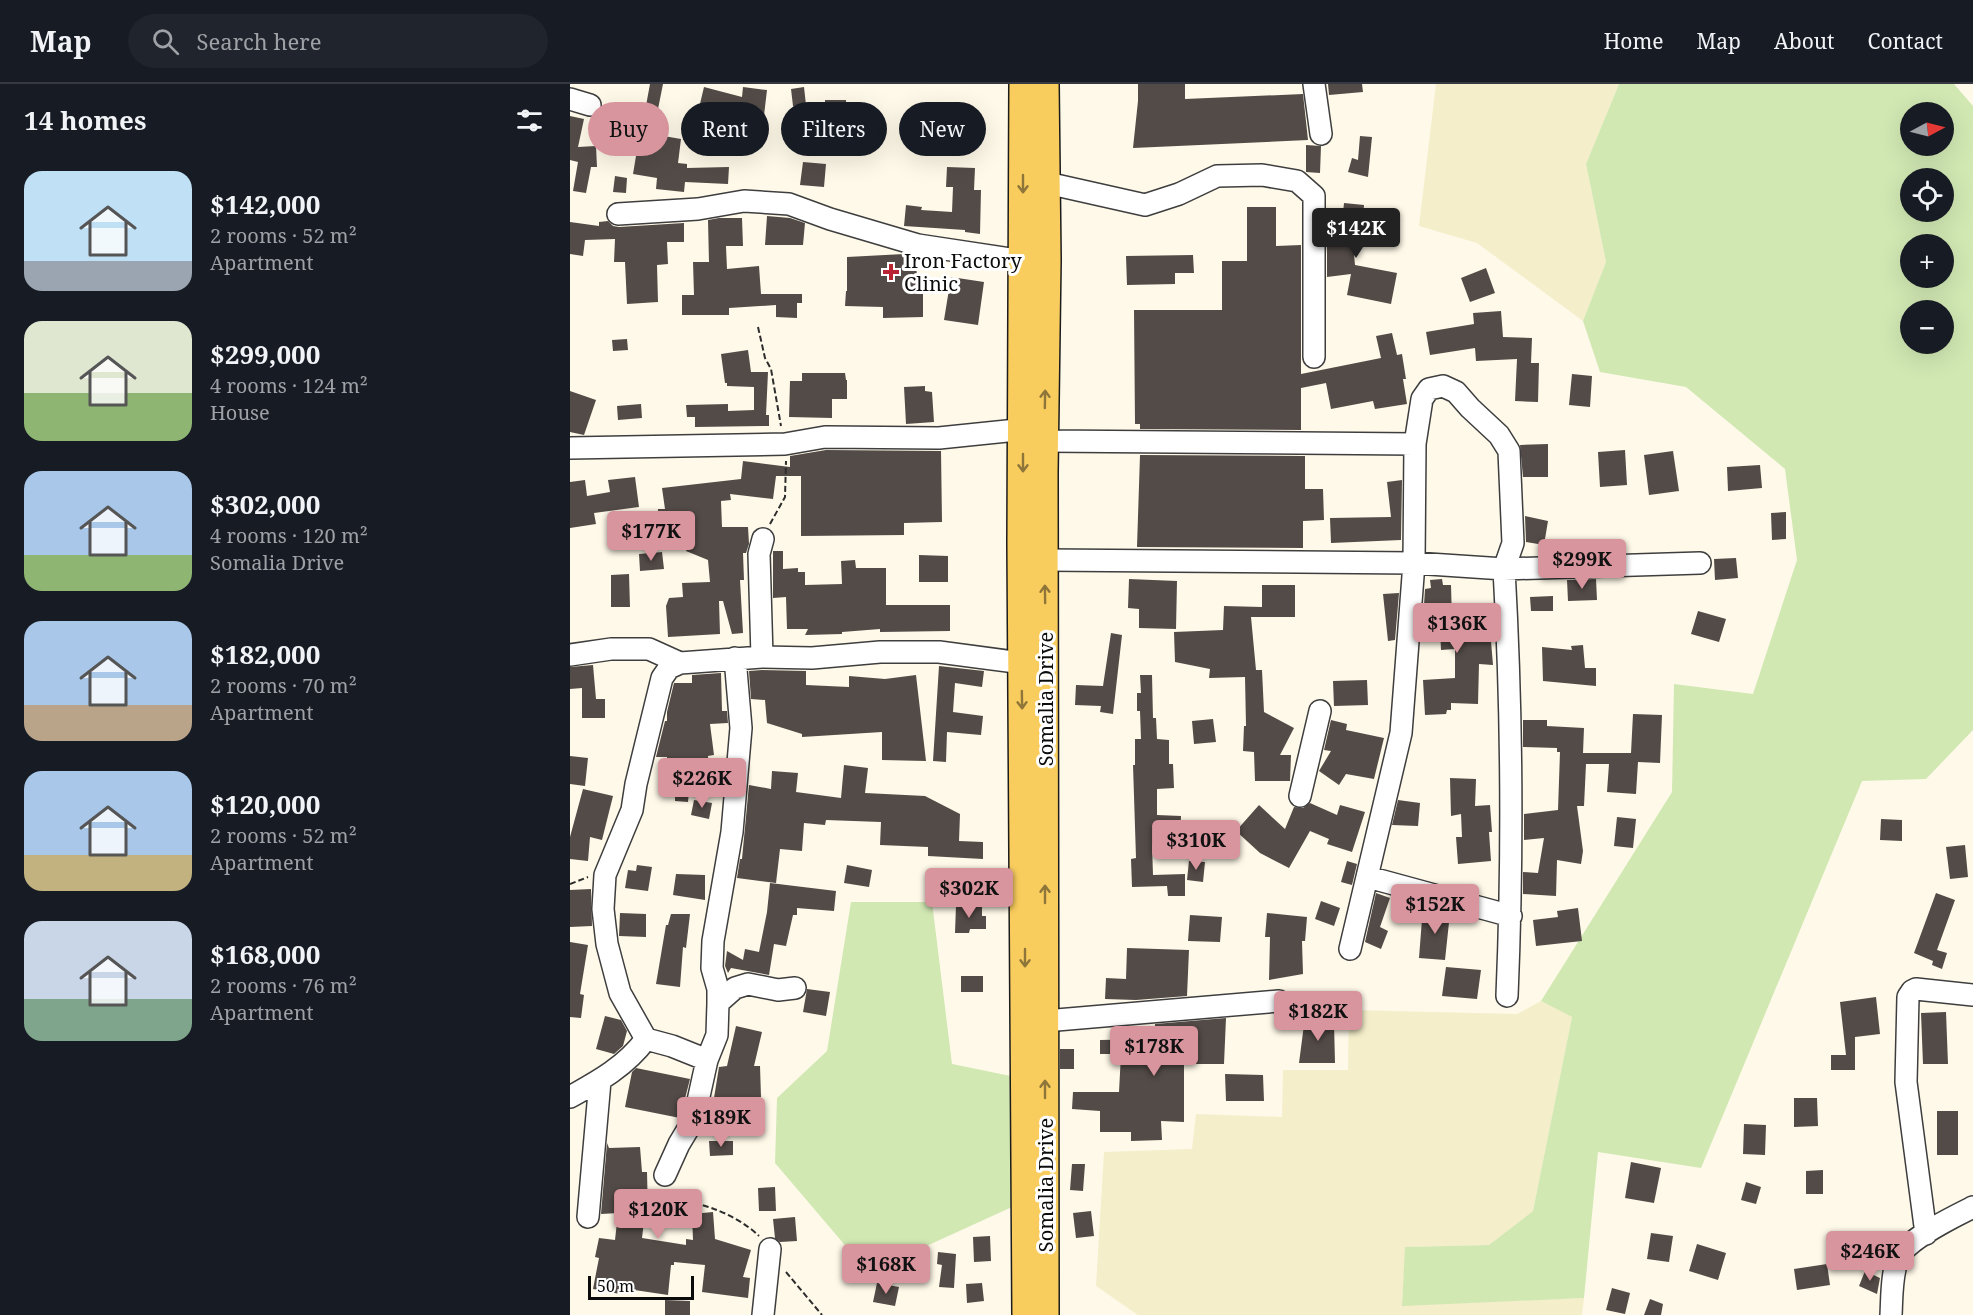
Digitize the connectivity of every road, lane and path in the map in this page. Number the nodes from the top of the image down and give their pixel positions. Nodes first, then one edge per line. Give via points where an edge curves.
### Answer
1 (1023, 84) edge
2 (1045, 84) edge
3 (1314, 84) edge
4 (1321, 134) dead end
5 (1047, 183) junction
6 (618, 214) dead end
7 (1023, 261) junction
8 (1314, 357) dead end
9 (1038, 432) junction
10 (1415, 444) junction
11 (570, 448) edge
12 (763, 539) dead end
13 (1045, 560) junction
14 (1414, 563) junction
15 (1700, 563) dead end
16 (1504, 569) junction
17 (570, 655) edge
18 (762, 657) junction
19 (735, 658) junction
20 (680, 663) junction
21 (1022, 663) junction
22 (1320, 711) dead end
23 (1300, 796) dead end
24 (1368, 877) junction
25 (1511, 916) junction
26 (1350, 949) dead end
27 (795, 988) dead end
28 (1973, 995) edge
29 (1507, 996) dead end
30 (1279, 1001) dead end
31 (718, 1003) junction
32 (1045, 1021) junction
33 (646, 1039) junction
34 (707, 1060) junction
35 (600, 1081) junction
36 (570, 1097) edge
37 (665, 1175) joint
38 (1973, 1207) edge
39 (588, 1217) dead end
40 (1926, 1234) junction
41 (770, 1249) junction
42 (763, 1315) edge
43 (822, 1315) edge
44 (1026, 1315) edge
45 (1045, 1315) edge
46 (1891, 1315) edge

1 -> 7 main road, Somalia Drive
2 - 5 main road, Somalia Drive
3 - 4 street
5 - 8 street via 1145,206 1216,176 1262,175 1297,181 1314,196
9 -> 5 main road, Somalia Drive
6 - 7 street via 698,209 744,201 789,204 918,246
7 - 9 main road, Somalia Drive
9 - 10 street
9 - 11 street via 939,438 825,437 786,444
9 - 13 main road, Somalia Drive
9 -> 21 main road, Somalia Drive
10 - 14 street
10 - 16 street via 1422,399 1429,389 1443,386 1456,392 1499,435 1509,451 1513,543
12 - 18 street via 759,554
13 - 14 street
32 -> 13 main road, Somalia Drive
14 - 16 street
14 - 24 street via 1401,733
15 - 16 street
16 - 25 street via 1511,738
17 - 20 street via 649,649
18 - 19 street
18 - 21 street via 939,652
19 - 20 street
19 - 31 street via 741,728 732,832 713,941 712,968
20 - 33 street via 669,668 662,678 632,810 606,875 603,909 607,944 620,993
21 -> 44 main road, Somalia Drive
22 - 23 street
24 - 25 street
24 - 26 street
25 - 29 street
27 - 31 street via 778,990 748,984 735,988
28 - 40 street via 1916,989 1908,997 1905,1082
30 - 32 street
31 - 34 street via 717,1035
45 -> 32 main road, Somalia Drive
33 - 34 street
33 - 35 street
34 - 37 street via 694,1119
35 - 36 street
35 - 39 street
37 - 41 path via 664,1184 672,1194 723,1212 753,1230
38 - 40 street
40 - 46 street via 1901,1252 1894,1273
41 - 42 street
41 - 43 path

